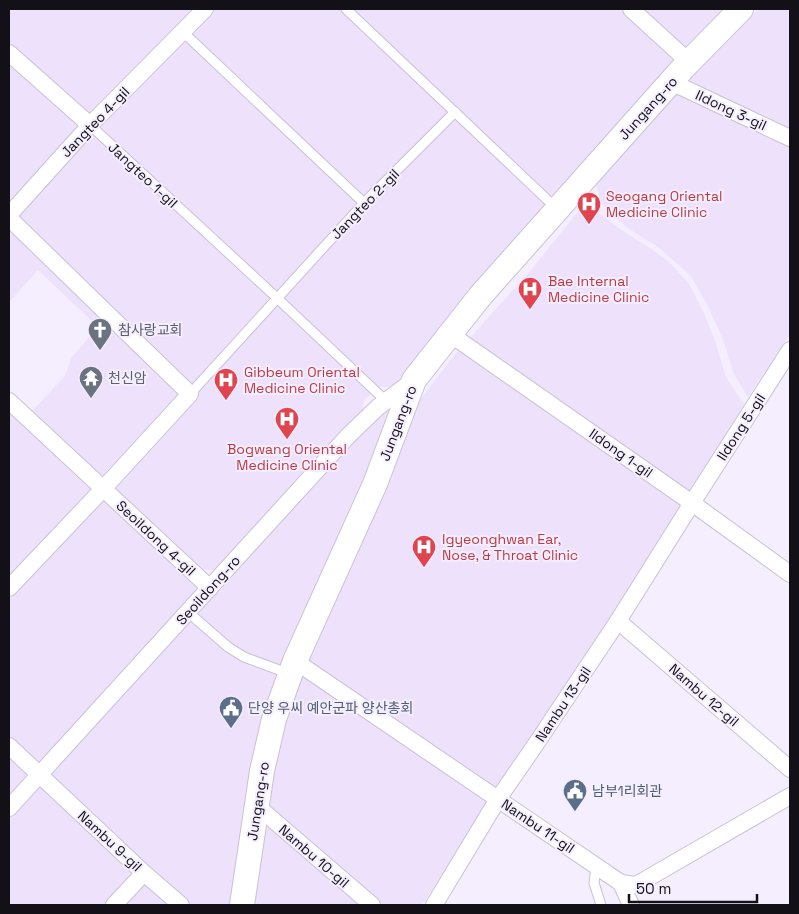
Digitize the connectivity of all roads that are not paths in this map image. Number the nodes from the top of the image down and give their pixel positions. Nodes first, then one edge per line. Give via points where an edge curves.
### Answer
1 (206, 9) edge
2 (346, 9) edge
3 (631, 9) edge
4 (740, 9) edge
5 (183, 32) junction
6 (9, 53) edge
7 (689, 62) junction
8 (671, 82) junction
9 (455, 112) junction
10 (90, 126) junction
11 (790, 138) edge
12 (364, 203) junction
13 (557, 210) junction
14 (9, 216) edge
15 (277, 298) junction
16 (450, 334) junction
17 (790, 350) edge
18 (414, 380) junction
19 (190, 394) junction
20 (386, 401) junction
21 (9, 402) edge
22 (103, 489) junction
23 (692, 503) junction
24 (790, 574) edge
25 (11, 582) edge
26 (210, 588) junction
27 (188, 612) junction
28 (618, 621) junction
29 (293, 668) junction
30 (9, 746) edge
31 (790, 769) edge
32 (39, 775) junction
33 (790, 796) edge
34 (498, 799) junction
35 (257, 806) junction
36 (9, 808) edge
37 (596, 866) junction
38 (144, 872) junction
39 (621, 883) junction
40 (114, 905) edge
41 (181, 905) edge
42 (242, 905) edge
43 (372, 905) edge
44 (434, 905) edge
45 (602, 905) edge
46 (630, 905) edge

1 - 5 street, Jangteo 4-gil
2 - 9 lane
3 - 7 street
4 - 7 main road, Jungang-ro
5 - 10 street, Jangteo 4-gil
5 - 12 lane
6 - 10 street, Jangteo 1-gil
7 - 8 main road, Jungang-ro
8 - 11 street, Ildong 3-gil
8 - 13 main road, Jungang-ro
9 - 12 lane, Jangteo 2-gil
9 - 13 lane
10 - 14 street, Jangteo 4-gil
10 - 15 lane, Jangteo 1-gil
12 - 15 lane, Jangteo 2-gil
13 - 16 main road, Jungang-ro
14 - 19 street, Jangteo 4-gil
15 - 19 lane
15 - 20 lane, Jangteo 1-gil
16 - 18 main road, Jungang-ro
16 - 23 street, Ildong 1-gil
17 - 23 street, Ildong 5-gil
18 - 20 street, Seoildong-ro
18 - 29 main road, Jungang-ro via 375,484
19 - 22 street
20 - 26 street, Seoildong-ro via 348,436
21 - 22 street, Seoildong 4-gil
22 - 25 street
22 - 26 street, Seoildong 4-gil
23 - 24 street, Ildong 1-gil
23 - 28 street, Nambu 13-gil
26 - 27 street, Seoildong-ro
27 - 29 lane via 244,658
27 - 32 street, Seoildong-ro
28 - 31 street, Nambu 12-gil
28 - 34 street, Nambu 13-gil
29 - 34 street, Nambu 11-gil
29 - 35 main road, Jungang-ro via 274,719
30 - 32 street, Nambu 9-gil
32 - 36 street, Seoildong-ro
32 - 38 street, Nambu 9-gil
33 - 39 street via 636,884
34 - 37 street, Nambu 11-gil
34 - 44 street, Nambu 13-gil
35 - 42 main road, Jungang-ro
35 - 43 street, Nambu 10-gil
37 - 39 street, Nambu 11-gil
37 - 45 lane via 594,883
38 - 40 street
38 - 41 street, Nambu 9-gil
39 - 46 street

